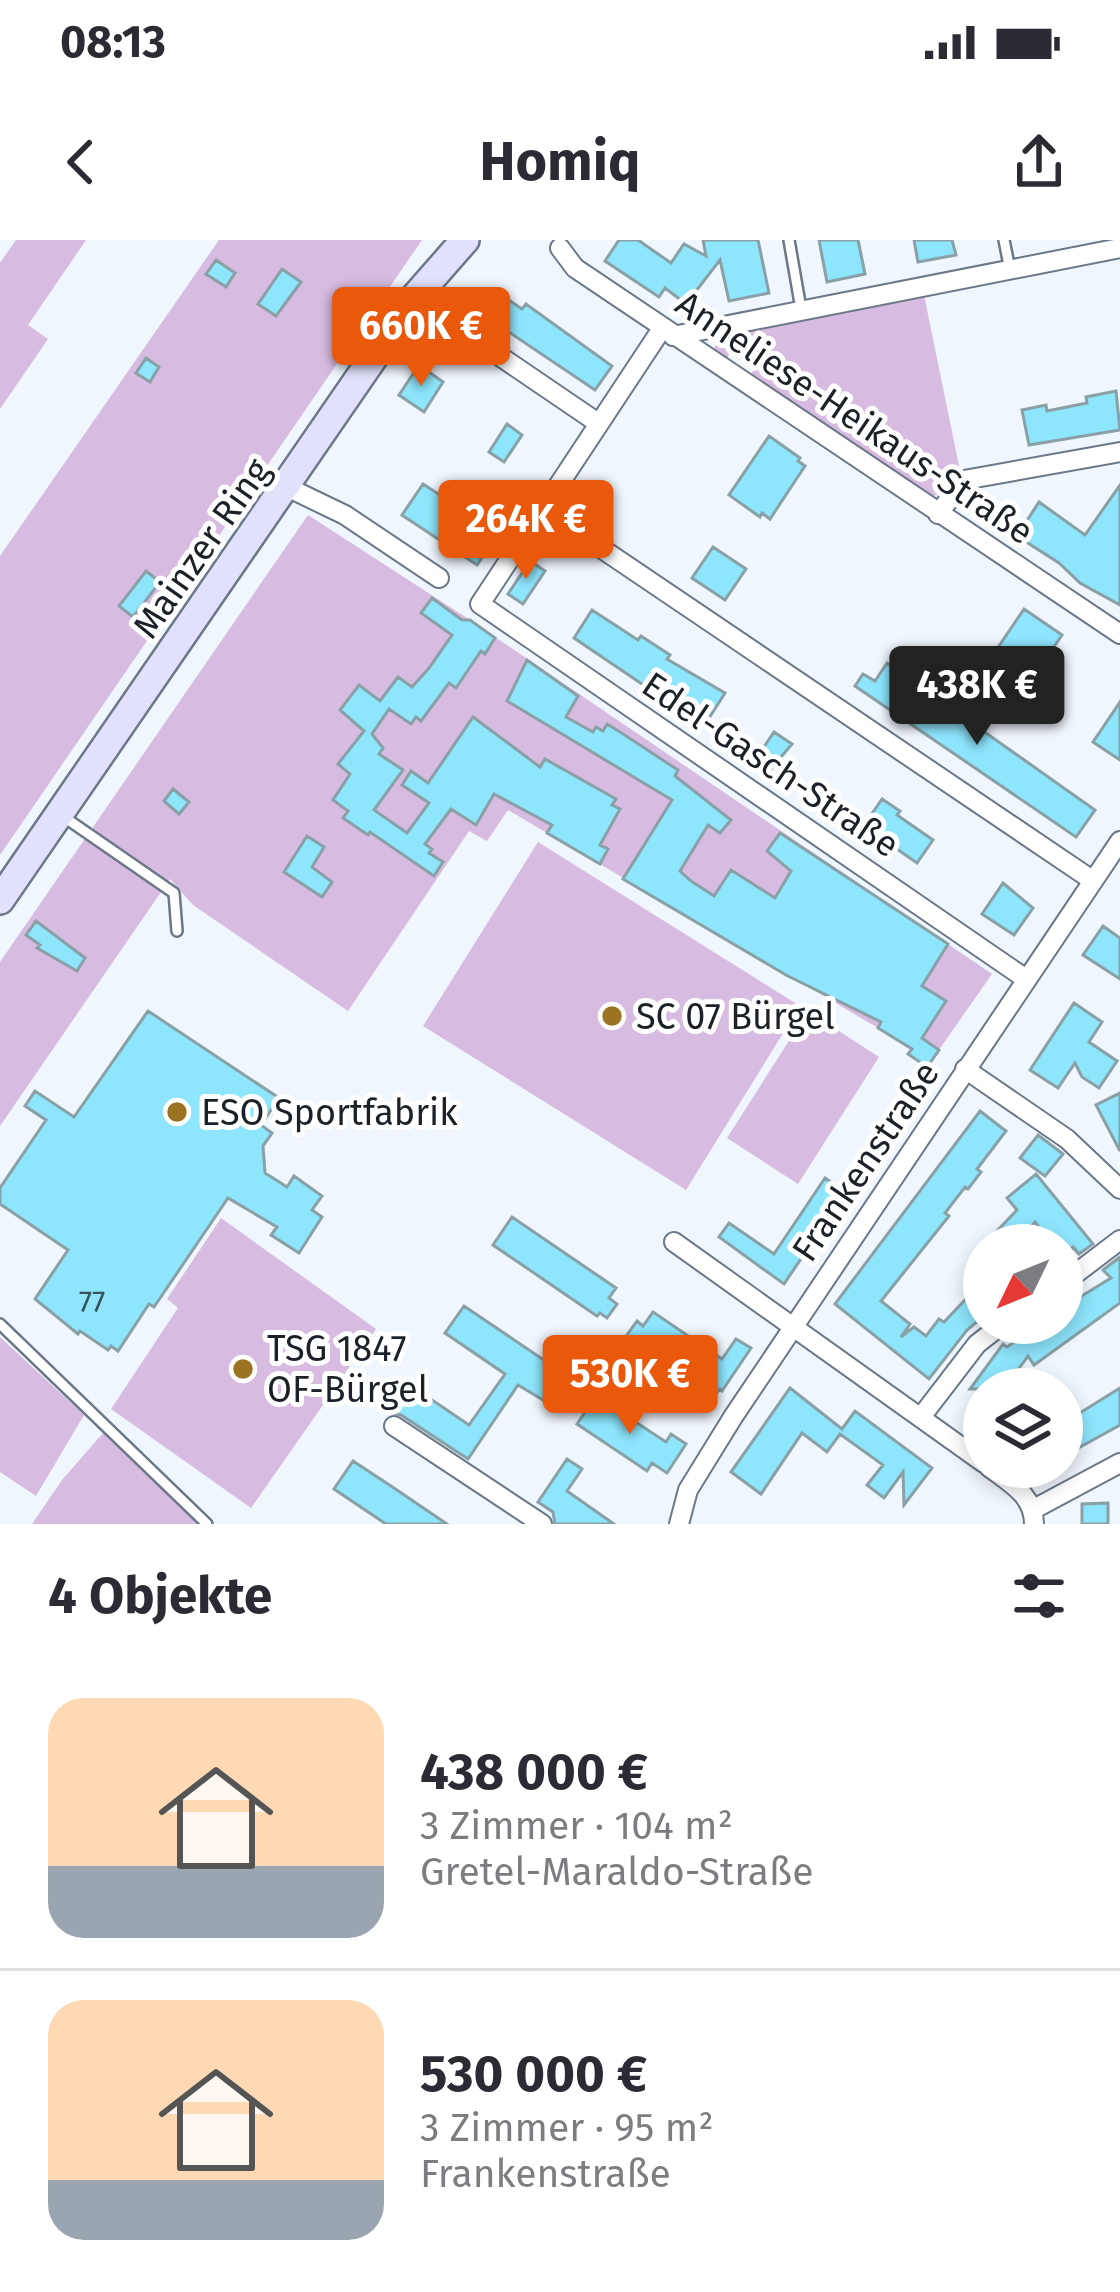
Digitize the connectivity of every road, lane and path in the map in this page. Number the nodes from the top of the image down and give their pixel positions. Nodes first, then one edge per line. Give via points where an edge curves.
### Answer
1 (465, 240) edge
2 (789, 240) edge
3 (1004, 240) edge
4 (1116, 246) edge
5 (560, 248) dead end
6 (1011, 272) junction
7 (801, 309) junction
8 (668, 332) junction
9 (478, 342) dead end
10 (598, 423) junction
11 (1120, 452) edge
12 (286, 487) junction
13 (543, 509) junction
14 (938, 514) junction
15 (439, 578) dead end
16 (1120, 634) edge
17 (60, 814) junction
18 (1120, 841) edge
19 (1093, 880) junction
20 (0, 900) edge
21 (177, 931) dead end
22 (1026, 979) junction
23 (965, 1069) junction
24 (1120, 1189) edge
25 (1120, 1240) edge
26 (674, 1242) dead end
27 (1083, 1268) edge
28 (0, 1324) edge
29 (795, 1325) junction
30 (979, 1344) edge
31 (921, 1417) junction
32 (394, 1426) dead end
33 (963, 1448) edge
34 (1120, 1462) edge
35 (1016, 1488) edge
36 (1034, 1516) edge
37 (207, 1524) edge
38 (542, 1524) edge
39 (679, 1524) edge

1 - 12 street, Mainzer Ring via 415,297
2 - 7 lane
3 - 6 lane
4 - 6 street
5 - 8 street, Anneliese-Heikaus-Straße via 574,268
6 - 7 street
7 - 8 street
8 - 10 street
8 - 14 street, Anneliese-Heikaus-Straße
9 - 10 street
10 - 13 street
11 - 14 street via 964,480
12 - 15 street via 345,515
12 - 17 street, Mainzer Ring
13 - 19 street
13 - 22 street, Edel-Gasch-Straße via 480,604
14 - 16 street, Anneliese-Heikaus-Straße
17 - 20 street, Mainzer Ring
17 - 21 lane via 174,893
18 - 19 street, Frankenstraße
19 - 22 street, Frankenstraße
22 - 23 street, Frankenstraße
23 - 24 street via 1066,1139
23 - 29 street, Frankenstraße
25 - 27 street
26 - 29 street
28 - 37 lane
29 - 31 street
29 - 39 street, Frankenstraße via 688,1490
30 - 31 street
31 - 33 street
32 - 38 street
34 - 36 street
35 - 36 street

